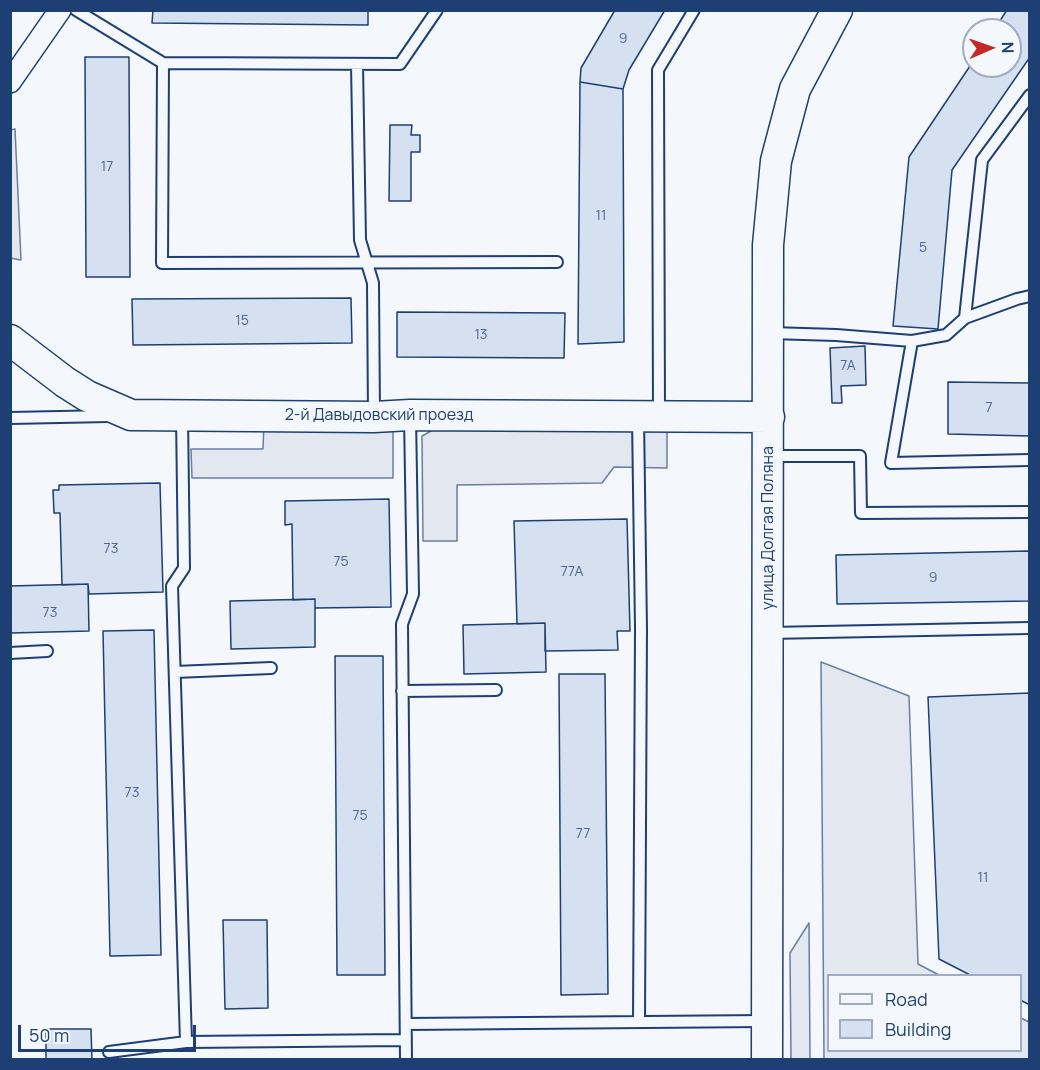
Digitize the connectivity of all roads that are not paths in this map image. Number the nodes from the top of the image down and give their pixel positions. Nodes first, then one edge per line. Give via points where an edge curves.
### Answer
1 (60, 10) edge
2 (76, 10) edge
3 (437, 10) edge
4 (694, 10) edge
5 (837, 10) edge
6 (163, 63) junction
7 (357, 64) junction
8 (10, 82) edge
9 (1029, 95) edge
10 (557, 262) dead end
11 (367, 263) junction
12 (1029, 296) edge
13 (965, 318) junction
14 (768, 333) junction
15 (10, 340) edge
16 (912, 341) junction
17 (131, 415) junction
18 (410, 415) junction
19 (182, 416) junction
20 (374, 417) junction
21 (649, 417) junction
22 (769, 417) junction
23 (10, 418) edge
24 (769, 456) junction
25 (1029, 460) edge
26 (1029, 512) edge
27 (1029, 628) edge
28 (768, 633) junction
29 (46, 651) dead end
30 (10, 653) edge
31 (271, 669) dead end
32 (175, 672) junction
33 (496, 690) dead end
34 (402, 691) junction
35 (767, 1020) junction
36 (639, 1021) junction
37 (406, 1024) junction
38 (405, 1040) junction
39 (186, 1042) junction
40 (109, 1052) dead end
41 (406, 1059) edge
42 (767, 1059) edge

1 - 8 street
2 - 6 lane
3 - 7 lane via 400,64
4 - 21 lane via 658,70
5 - 14 main road, улица Долгая Поляна via 795,89 776,160 768,245
6 - 7 lane
6 - 11 lane via 162,263
7 - 11 lane via 360,240
9 - 13 lane via 981,160
10 - 11 lane
11 - 20 lane via 373,283
12 - 13 lane
13 - 16 lane via 946,335
14 - 16 lane
14 - 22 main road, улица Долгая Поляна
15 - 17 main road, 2-й Давыдовский проезд via 87,396
16 - 25 lane via 891,463
17 - 19 main road, 2-й Давыдовский проезд
17 - 23 lane
18 - 20 main road, 2-й Давыдовский проезд
18 - 21 main road, 2-й Давыдовский проезд
18 - 34 lane via 413,594 402,624
19 - 20 main road, 2-й Давыдовский проезд
19 - 32 lane via 184,568 172,586
21 - 22 main road, 2-й Давыдовский проезд
21 - 36 lane via 641,629
22 - 24 main road, улица Долгая Поляна
24 - 26 lane via 860,456 861,513
24 - 28 main road, улица Долгая Поляна
27 - 28 lane
28 - 35 main road, улица Долгая Поляна
29 - 30 lane
31 - 32 lane
32 - 39 lane
33 - 34 lane
34 - 37 lane
35 - 36 lane
35 - 42 main road, улица Долгая Поляна
36 - 37 lane
37 - 38 lane
38 - 39 lane
38 - 41 lane
39 - 40 lane

